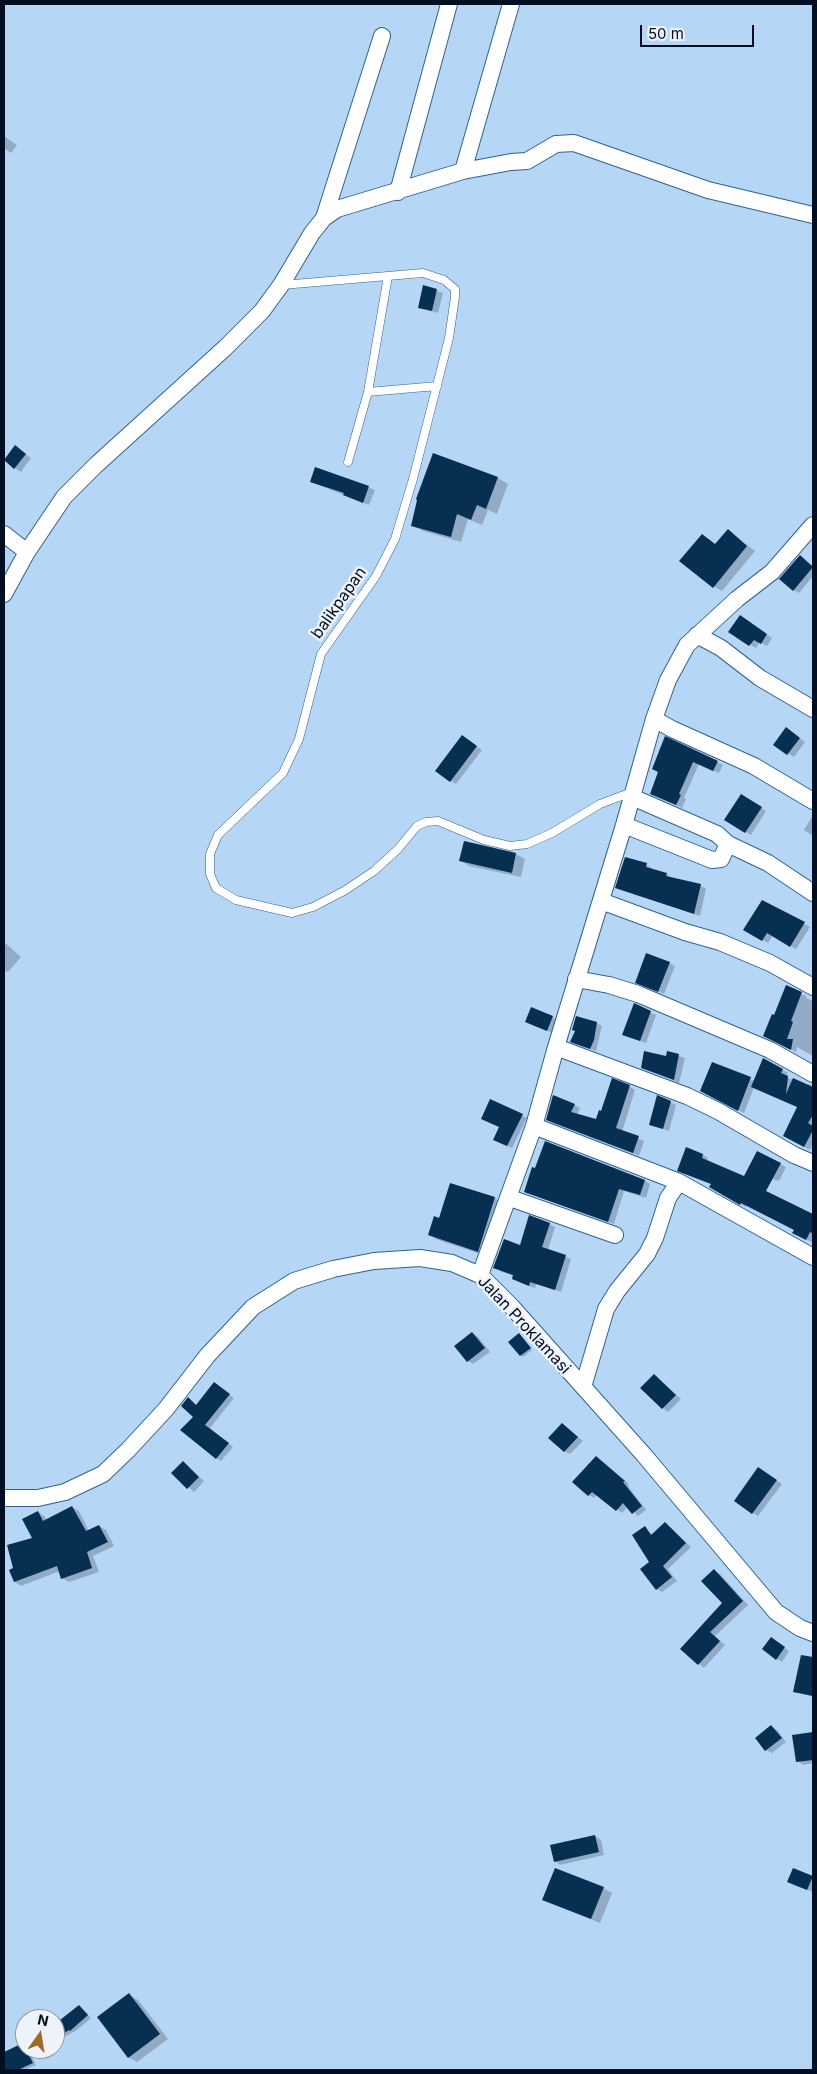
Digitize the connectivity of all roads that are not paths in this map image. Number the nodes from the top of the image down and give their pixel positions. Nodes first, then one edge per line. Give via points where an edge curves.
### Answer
1 (449, 4) edge
2 (511, 4) edge
3 (382, 36) dead end
4 (463, 171) junction
5 (398, 192) junction
6 (813, 215) edge
7 (324, 218) junction
8 (388, 276) junction
9 (281, 285) junction
10 (437, 386) junction
11 (368, 392) junction
12 (348, 462) dead end
13 (813, 526) edge
14 (4, 534) edge
15 (27, 552) junction
16 (4, 594) edge
17 (697, 635) junction
18 (813, 708) edge
19 (654, 719) junction
20 (633, 794) junction
21 (813, 801) edge
22 (624, 825) junction
23 (728, 844) junction
24 (813, 893) edge
25 (602, 901) junction
26 (576, 979) junction
27 (813, 987) edge
28 (556, 1047) junction
29 (813, 1074) edge
30 (534, 1126) junction
31 (813, 1163) edge
32 (678, 1182) junction
33 (510, 1198) junction
34 (615, 1235) dead end
35 (813, 1257) edge
36 (480, 1274) junction
37 (583, 1386) junction
38 (4, 1498) edge
39 (813, 1633) edge

1 - 5 street
2 - 4 street
3 - 7 street
4 - 5 street
4 - 6 street via 528,161 556,144 574,143 708,190
5 - 7 street via 337,209
7 - 9 street
8 - 9 lane, balikpapan
8 - 10 lane, balikpapan via 423,273 444,280 455,289 449,338
8 - 11 lane
9 - 15 street via 262,311 225,348 64,497
10 - 11 lane
10 - 20 lane, balikpapan via 394,539 376,576 321,654 299,740 283,773 218,835 210,854 210,874 216,888 236,900 292,913 313,907 374,871 417,826 426,822 450,824 484,840 510,846 527,844 600,804
11 - 12 lane
13 - 17 street via 772,572 737,598
14 - 15 street
15 - 16 street
17 - 18 street via 721,648 760,678
17 - 19 street via 687,645 668,680
19 - 20 street
19 - 21 street via 754,766
20 - 22 street
20 - 23 street via 717,834
22 - 23 street via 712,860 721,859
22 - 25 street
23 - 24 street via 768,863
25 - 26 street
25 - 27 street via 720,942 770,963
26 - 28 street
26 - 29 street via 638,994 770,1050
28 - 30 street
28 - 31 street via 687,1096
30 - 32 street
30 - 33 street
32 - 35 street
32 - 37 street via 668,1198 647,1254 606,1309
33 - 34 street
33 - 36 street
36 - 37 street, Jalan Proklamasi
36 - 38 street, Jalan Proklamasi via 452,1263 420,1258 333,1269 294,1281 253,1307 207,1356 166,1409 103,1474 65,1492 38,1498
37 - 39 street, Jalan Proklamasi via 776,1612

